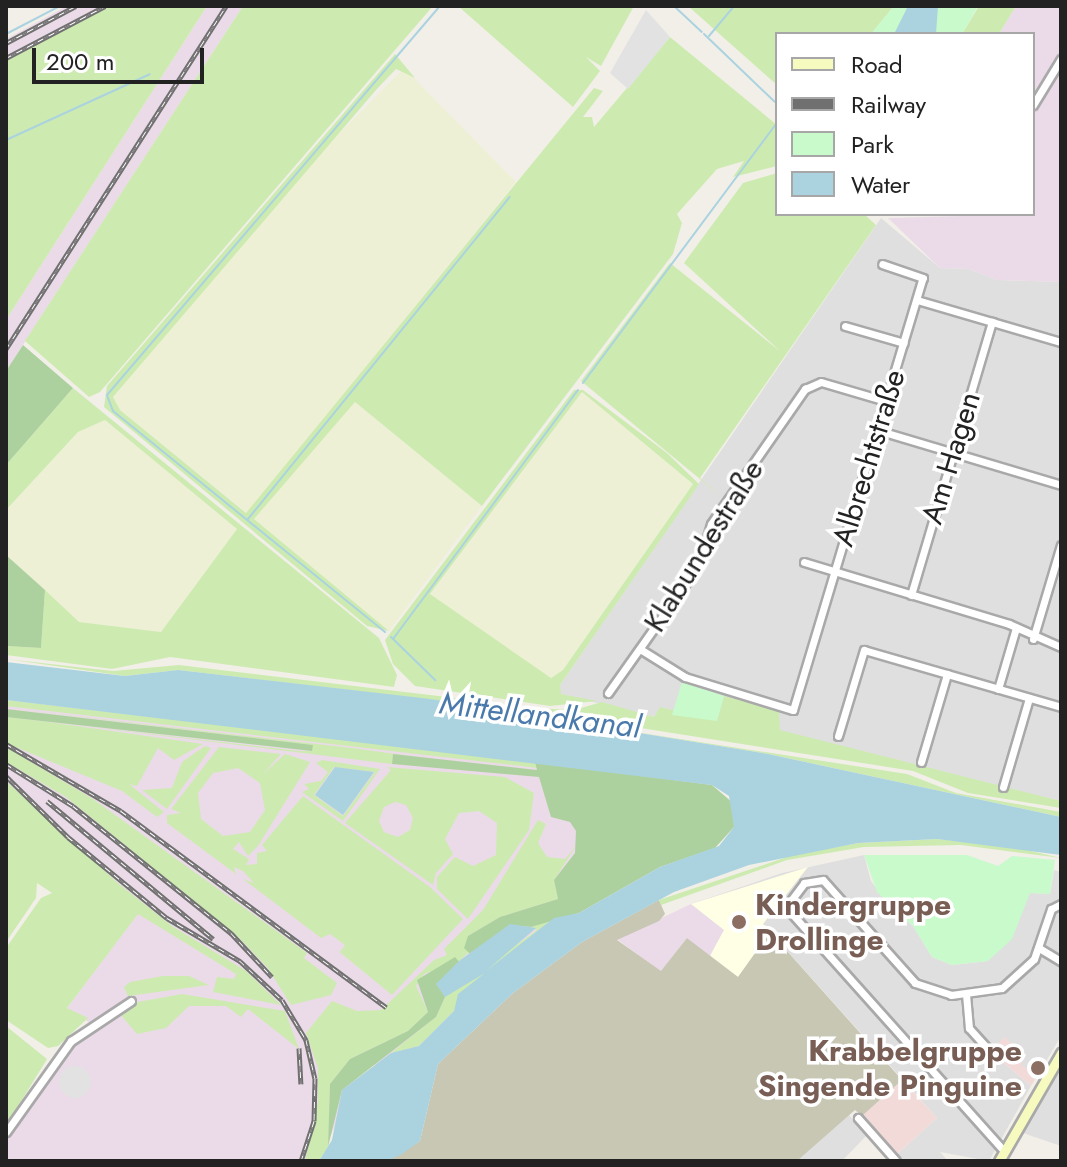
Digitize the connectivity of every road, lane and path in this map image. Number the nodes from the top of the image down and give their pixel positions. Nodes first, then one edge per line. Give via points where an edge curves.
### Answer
1 (1061, 59) edge
2 (1035, 102) edge
3 (882, 264) dead end
4 (917, 300) junction
5 (992, 322) junction
6 (845, 326) dead end
7 (1061, 342) edge
8 (904, 343) junction
9 (886, 401) junction
10 (877, 430) junction
11 (953, 453) junction
12 (1061, 485) edge
13 (1061, 545) edge
14 (804, 562) dead end
15 (834, 573) junction
16 (911, 595) junction
17 (1016, 628) junction
18 (1033, 639) junction
19 (1061, 647) edge
20 (640, 649) junction
21 (947, 674) junction
22 (998, 689) junction
23 (608, 693) dead end
24 (1029, 698) junction
25 (1061, 707) edge
26 (838, 736) dead end
27 (921, 762) dead end
28 (1003, 787) dead end
29 (1061, 904) edge
30 (1039, 948) junction
31 (1061, 961) edge
32 (966, 994) junction
33 (131, 1001) dead end
34 (988, 1049) dead end
35 (1061, 1053) edge
36 (858, 1118) dead end
37 (6, 1132) edge
38 (1002, 1156) edge
39 (896, 1161) edge

1 - 2 street
3 - 4 street via 923,278
4 - 5 street
4 - 8 street, Albrechtstraße
5 - 7 street
5 - 11 street, Am Hagen
6 - 8 street, Albrechtstraße
8 - 9 street, Albrechtstraße
9 - 10 street, Albrechtstraße
9 - 20 street, Klabundestraße via 821,382 805,389 711,524 698,566
10 - 11 street
10 - 15 street, Albrechtstraße
11 - 12 street
11 - 16 street, Am Hagen
13 - 18 street
14 - 15 street, Albrechtstraße
15 - 16 street
15 - 20 street, Albrechtstraße via 793,710 685,677
16 - 17 street
17 - 18 street
17 - 22 street
18 - 19 street
20 - 23 street, Klabundestraße
21 - 22 street
21 - 26 street via 864,650
21 - 27 street
22 - 24 street
24 - 25 street
24 - 28 street
29 - 30 street via 1051,909
30 - 31 street
30 - 32 street via 1002,988
32 - 34 street via 969,1028
32 - 38 street via 915,983 823,880 804,883 786,907
33 - 37 street via 71,1041
35 - 38 main road
36 - 39 street

